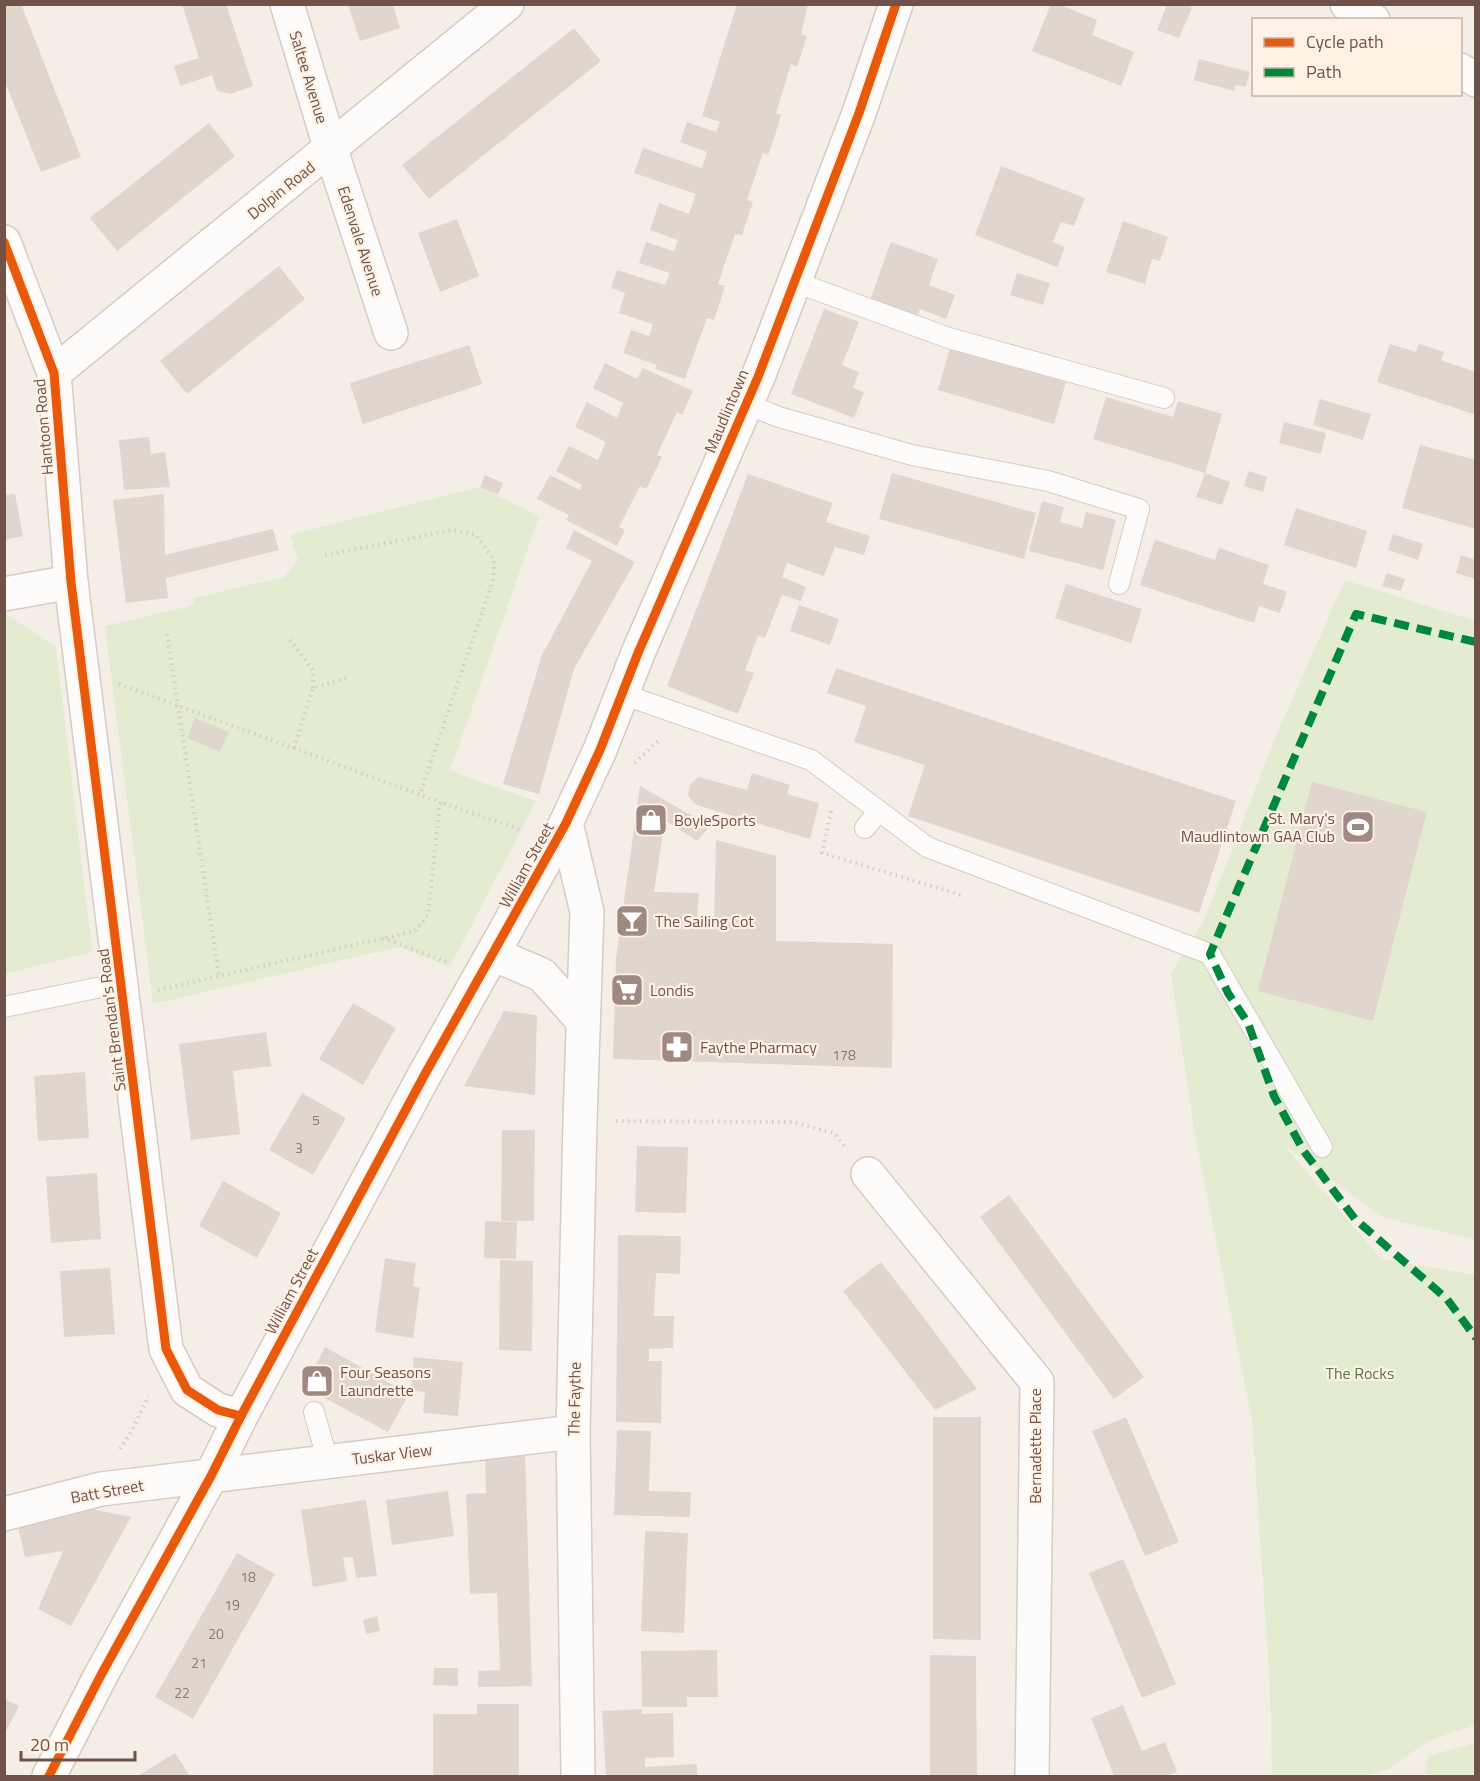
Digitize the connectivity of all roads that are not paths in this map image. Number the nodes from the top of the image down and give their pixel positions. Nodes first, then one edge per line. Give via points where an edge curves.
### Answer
1 (287, 4) edge
2 (507, 4) edge
3 (897, 4) edge
4 (1347, 4) edge
5 (1370, 18) edge
6 (1462, 70) edge
7 (1476, 80) edge
8 (331, 150) junction
9 (4, 242) edge
10 (795, 282) junction
11 (392, 333) dead end
12 (54, 373) junction
13 (1164, 398) dead end
14 (746, 404) junction
15 (71, 582) junction
16 (1119, 584) dead end
17 (4, 594) edge
18 (622, 694) junction
19 (879, 811) junction
20 (567, 824) junction
21 (865, 828) dead end
22 (493, 954) junction
23 (121, 983) junction
24 (4, 1007) edge
25 (583, 1022) junction
26 (1322, 1147) dead end
27 (868, 1174) road end
28 (314, 1412) dead end
29 (241, 1416) junction
30 (573, 1432) junction
31 (328, 1462) junction
32 (211, 1476) junction
33 (4, 1514) edge
34 (49, 1776) edge
35 (578, 1776) edge
36 (1032, 1776) edge

1 - 8 street, Saltee Avenue
2 - 8 street, Dolpin Road
3 - 10 street, Maudlintown
4 - 5 street
6 - 7 street
8 - 11 street, Edenvale Avenue
8 - 12 street, Dolpin Road
9 - 12 street, Hantoon Road
10 - 13 lane via 949,338
10 - 14 street, Maudlintown
12 - 15 street, Hantoon Road
14 - 16 lane via 912,455 1048,481 1139,509
14 - 18 street, Maudlintown
15 - 17 street
15 - 23 street, Saint Brendan's Road
18 - 19 lane via 811,760
18 - 20 street, Maudlintown
19 - 21 lane
19 - 26 lane via 927,847 1210,954
20 - 22 street, William Street
20 - 25 street, The Faythe via 587,912
22 - 25 street via 542,975
22 - 29 street, William Street
23 - 24 lane
23 - 29 street, Saint Brendan's Road via 166,1349 187,1390 218,1410
25 - 30 street, The Faythe
27 - 36 street, Bernadette Place via 1036,1382
28 - 31 lane
29 - 32 street, William Street
30 - 31 street, Tuskar View
30 - 35 street, The Faythe
31 - 32 street, Tuskar View
32 - 33 street, Batt Street via 101,1489
32 - 34 street, William Street

